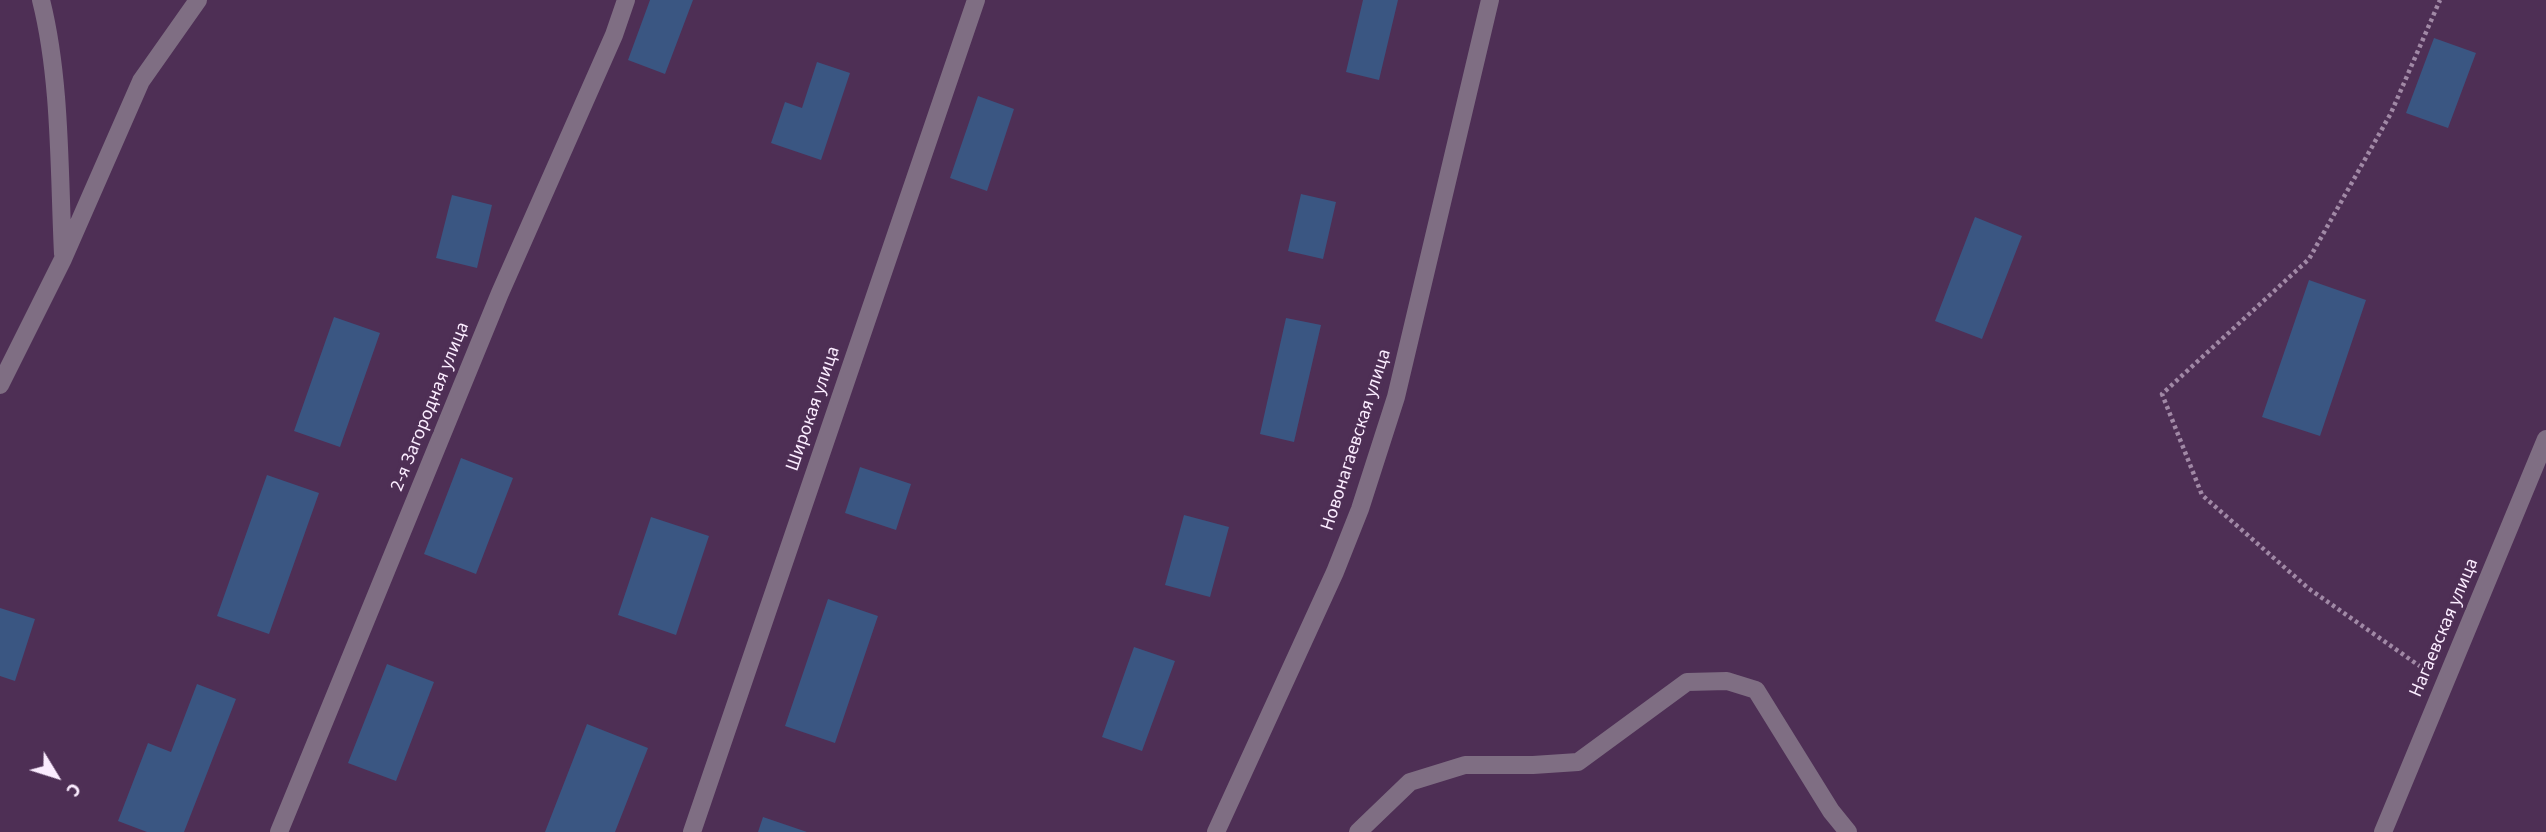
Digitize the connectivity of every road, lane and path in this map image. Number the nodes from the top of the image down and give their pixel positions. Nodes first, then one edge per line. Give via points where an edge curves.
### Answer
1 (41, 0) edge
2 (198, 0) edge
3 (626, 0) edge
4 (976, 0) edge
5 (1490, 0) edge
6 (2440, 0) edge
7 (63, 258) junction
8 (0, 385) edge
9 (2546, 439) edge
10 (2445, 683) junction
11 (279, 832) edge
12 (692, 832) edge
13 (1216, 832) edge
14 (1357, 832) edge
15 (1849, 832) edge
16 (2383, 832) edge

1 - 7 street via 56,115
2 - 7 street via 141,82
3 - 11 street, 2-я Загородная улица via 500,293
4 - 12 street, Широкая улица
5 - 13 street, Новонагаевская улица via 1396,397 1376,459 1335,572
6 - 10 path via 2391,113 2309,259 2162,394 2202,495 2308,588
7 - 8 street
9 - 10 street, Нагаевская улица
10 - 16 street, Нагаевская улица
14 - 15 street via 1410,782 1465,765 1578,762 1687,682 1727,681 1756,690 1831,811

